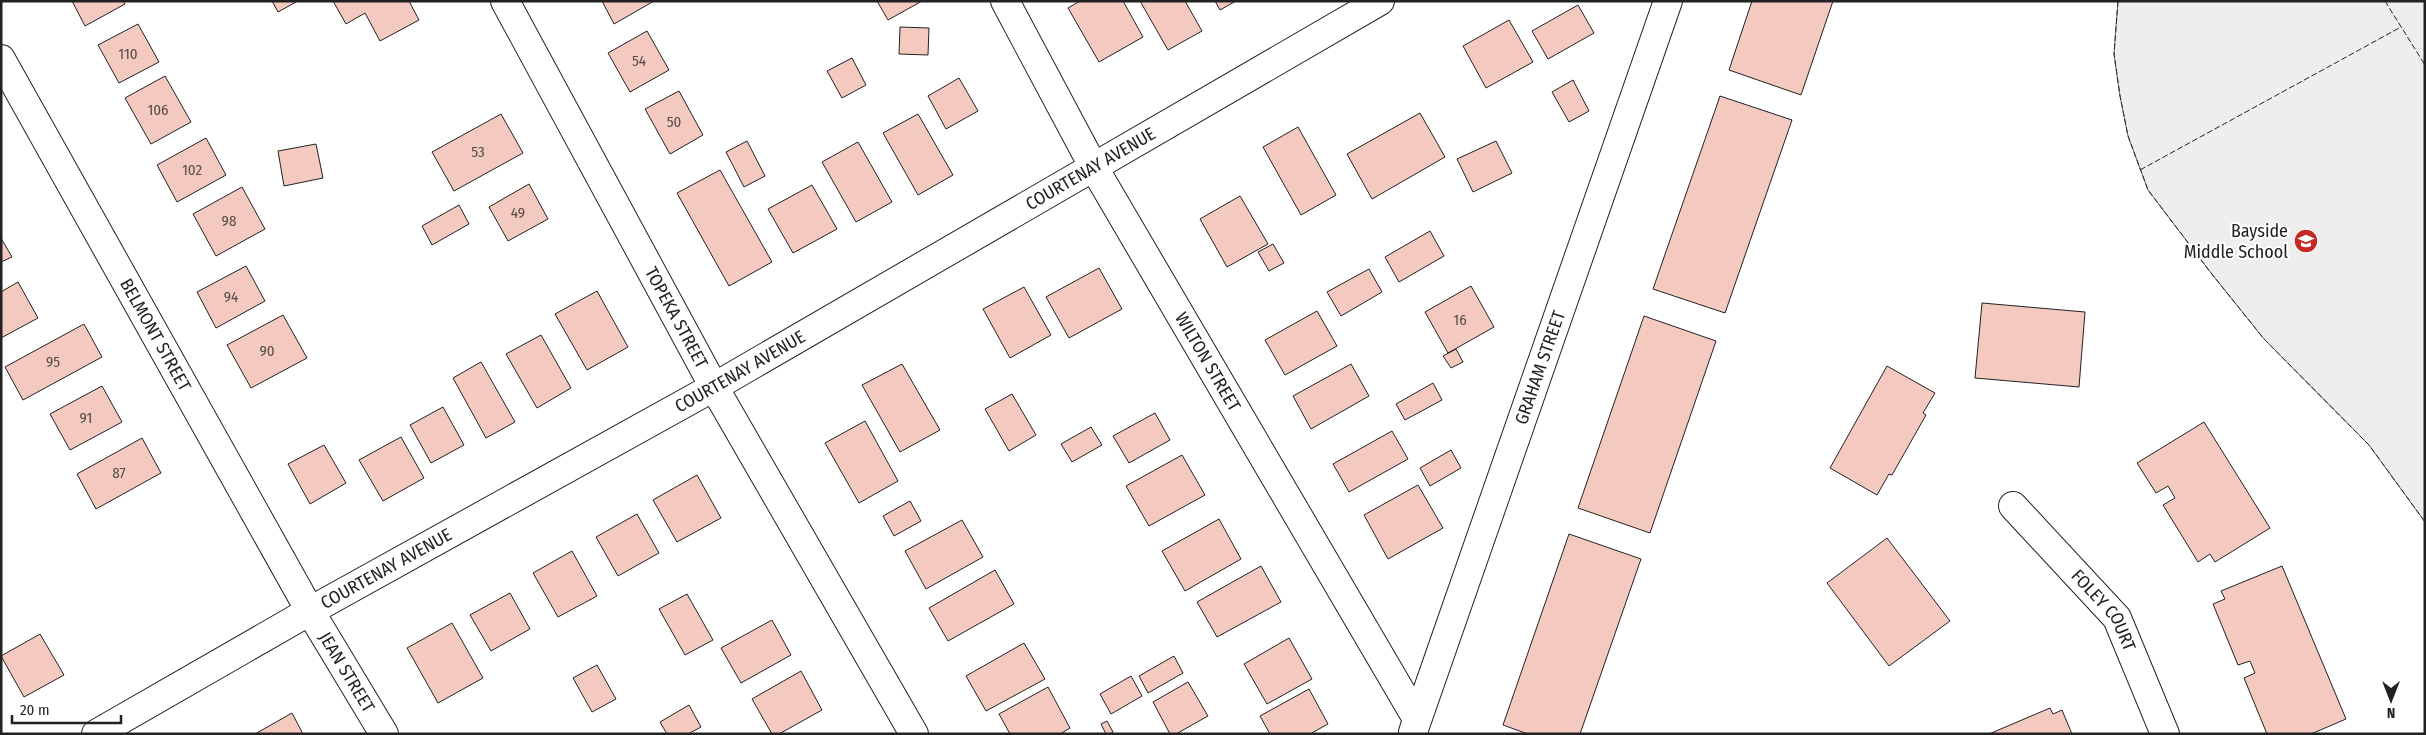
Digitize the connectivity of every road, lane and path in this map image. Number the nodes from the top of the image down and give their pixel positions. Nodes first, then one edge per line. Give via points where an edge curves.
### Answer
1 (505, 1) edge
2 (1005, 1) edge
3 (1380, 1) edge
4 (1668, 1) edge
5 (1, 59) edge
6 (1093, 166) junction
7 (714, 387) junction
8 (2013, 506) dead end
9 (310, 611) junction
10 (1414, 726) edge
11 (96, 734) edge
12 (384, 734) edge
13 (914, 734) edge
14 (2165, 734) edge

1 - 7 street, TOPEKA STREET
2 - 6 street, WILTON STREET
3 - 6 street, COURTENAY AVENUE
4 - 10 street, GRAHAM STREET
5 - 9 street, BELMONT STREET
6 - 7 street, COURTENAY AVENUE
6 - 10 street, WILTON STREET
7 - 9 street, COURTENAY AVENUE
7 - 13 street, TOPEKA STREET
8 - 14 street, FOLEY COURT via 2117,618
9 - 11 street, COURTENAY AVENUE
9 - 12 street, JEAN STREET

